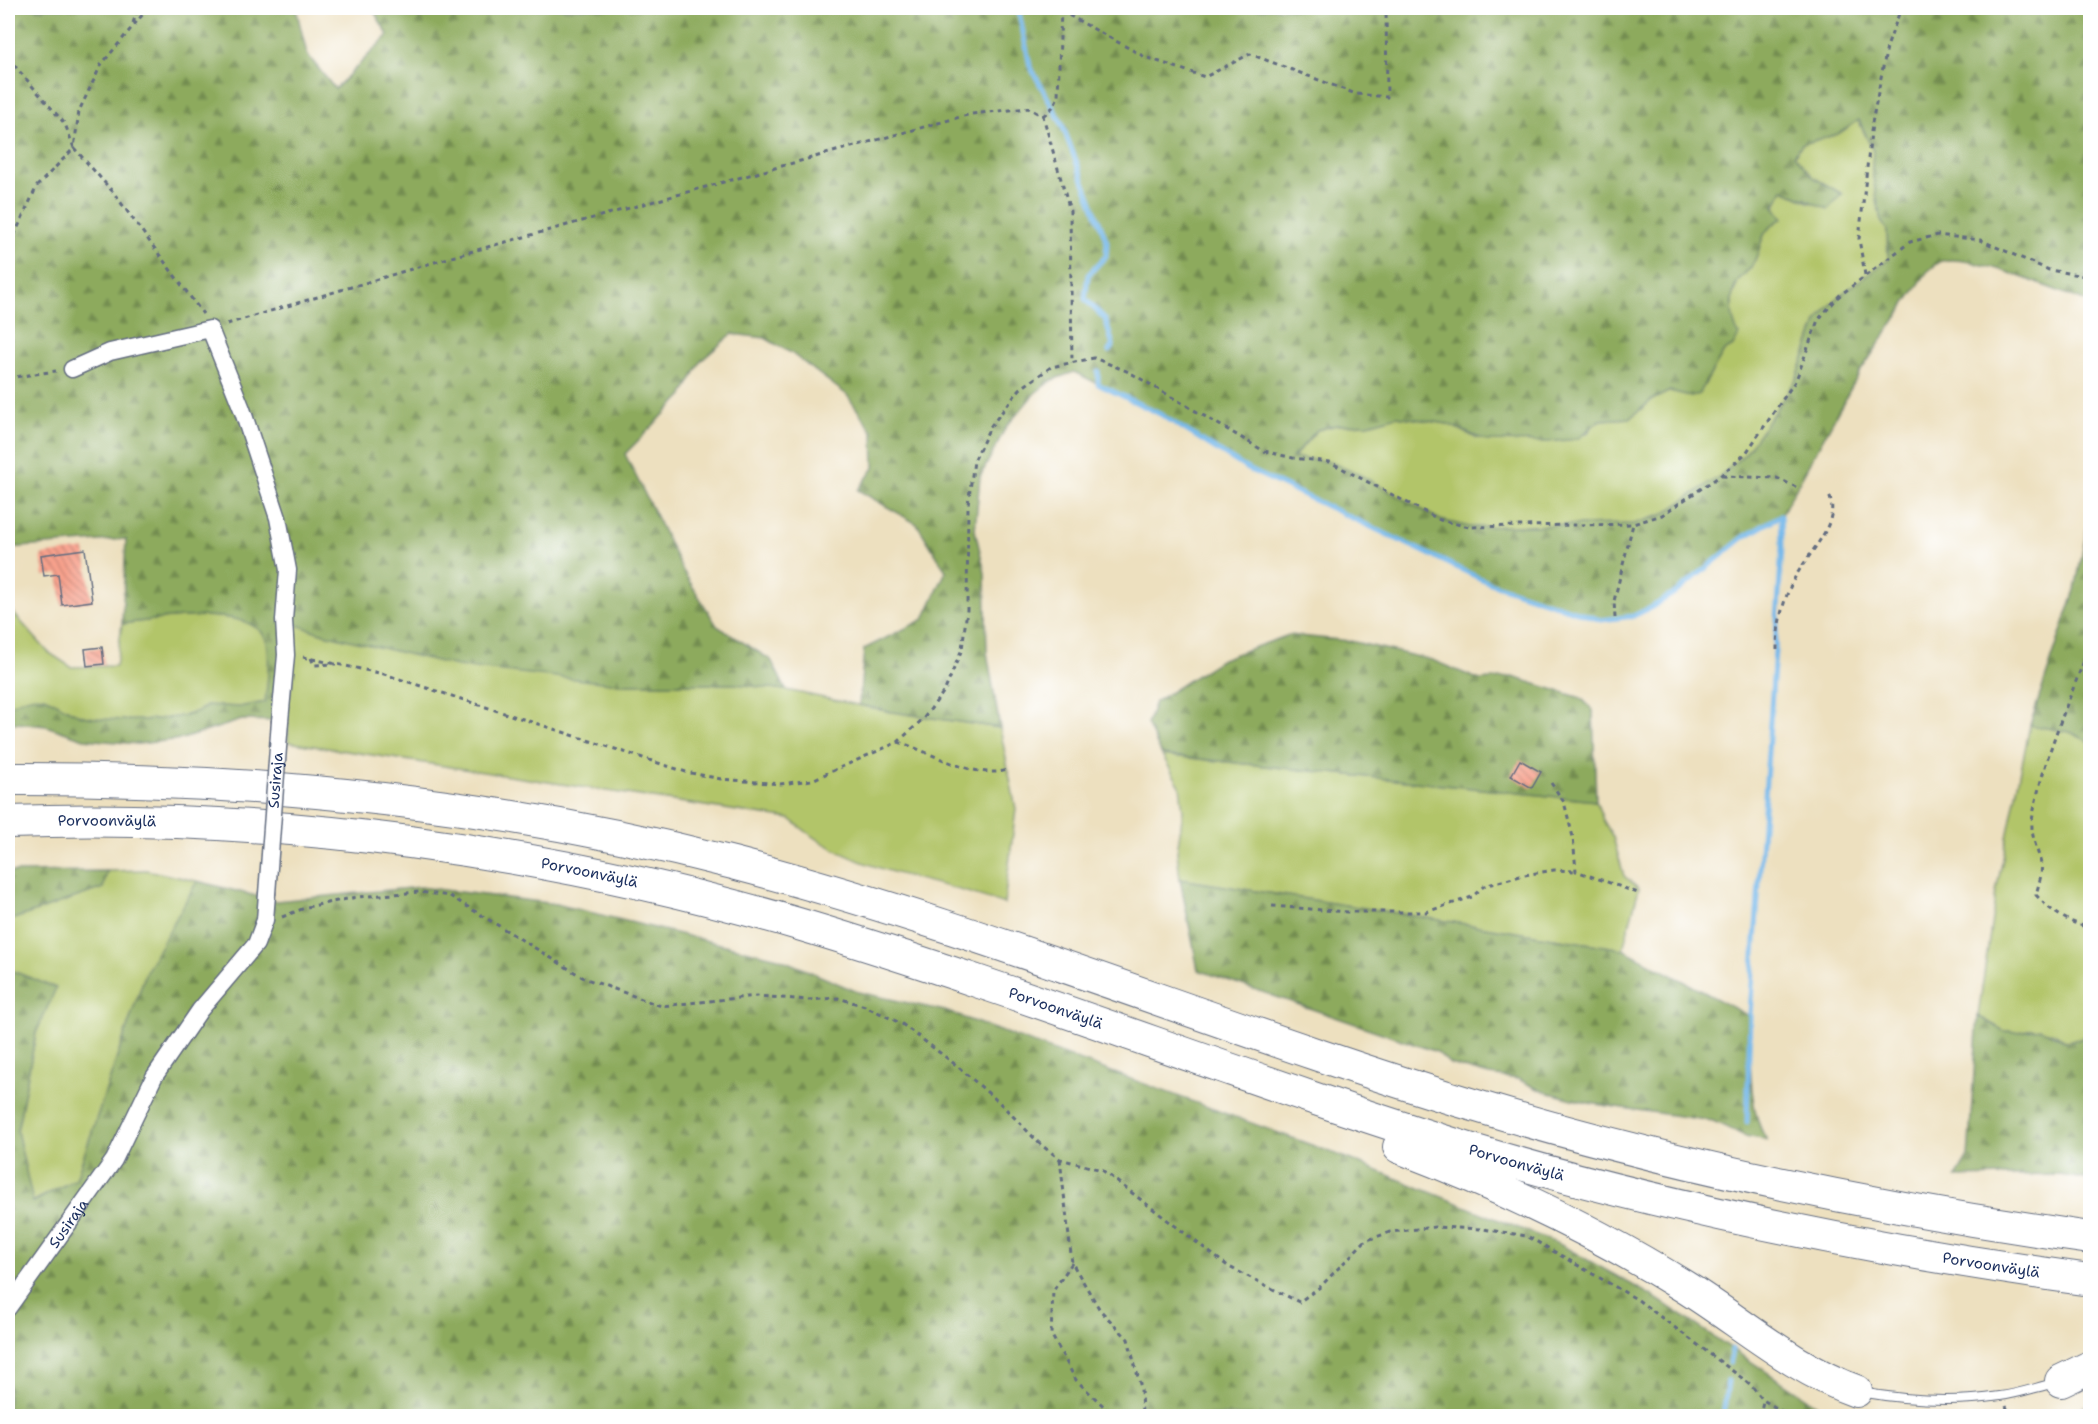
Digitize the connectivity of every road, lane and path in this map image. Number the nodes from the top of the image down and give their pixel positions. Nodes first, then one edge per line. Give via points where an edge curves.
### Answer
1 (138, 8) edge
2 (148, 8) edge
3 (1386, 8) edge
4 (1901, 8) edge
5 (1906, 8) edge
6 (1061, 9) edge
7 (133, 25) junction
8 (8, 58) edge
9 (1043, 116) junction
10 (74, 148) junction
11 (8, 249) edge
12 (1865, 275) junction
13 (2091, 277) edge
14 (210, 329) junction
15 (1072, 363) junction
16 (72, 369) joint
17 (8, 378) edge
18 (1720, 476) junction
19 (1796, 487) dead end
20 (1828, 493) dead end
21 (1633, 524) junction
22 (1615, 618) dead end
23 (2091, 645) edge
24 (1777, 650) dead end
25 (286, 655) junction
26 (898, 742) junction
27 (1007, 770) dead end
28 (8, 779) edge
29 (1551, 783) dead end
30 (8, 822) edge
31 (1576, 871) junction
32 (1638, 893) dead end
33 (1272, 906) dead end
34 (265, 920) junction
35 (2091, 928) edge
36 (1270, 1083) junction
37 (1060, 1159) junction
38 (2091, 1238) edge
39 (1072, 1263) junction
40 (2091, 1280) edge
41 (8, 1308) edge
42 (2091, 1367) edge
43 (2061, 1381) joint
44 (1856, 1391) joint
45 (1763, 1400) junction
46 (1113, 1416) edge
47 (1142, 1416) edge
48 (1760, 1416) edge
49 (1790, 1416) edge

1 - 7 path
2 - 7 path
3 - 6 path via 1387,97 1356,93 1250,54 1205,77 1144,57
4 - 5 path
4 - 12 path via 1887,47 1872,123 1859,239
6 - 9 path via 1058,96
7 - 10 path via 101,65 79,111
8 - 10 path via 64,124
9 - 14 path via 1028,108 971,114 455,256
9 - 15 path via 1070,211
10 - 11 path via 36,186
10 - 14 path via 127,211 202,312
12 - 13 path via 1910,242 1938,235 1980,240 2049,270
12 - 18 path via 1818,320 1796,380 1746,453
14 - 16 street via 110,352
14 - 25 street, Susiraja via 242,409 278,518 288,570
15 - 21 path via 1094,358 1129,372 1264,451 1330,462 1440,520 1469,527
15 - 26 path via 1051,367 1020,389 990,427 974,461 968,504 967,610 962,649 945,690 923,719
16 - 17 path
18 - 19 path via 1777,478
18 - 21 path via 1662,515
20 - 24 path via 1833,511 1792,582 1782,609
21 - 22 path via 1614,601
23 - 35 path via 2058,729 2032,816 2031,838 2042,866 2036,895 2048,909 2071,923
25 - 26 path via 311,658 315,665 338,664 384,675 686,772 722,779 780,784 812,780
25 - 34 street, Susiraja, bridge
26 - 27 path via 977,772 993,774
28 - 38 highway via 187,782 328,792 471,810 643,842 882,906 1308,1052 1578,1135 1785,1185 1921,1212
29 - 31 path via 1564,802
30 - 36 highway, Porvoonväylä via 174,824 333,834 430,846 627,881 861,944
31 - 32 path
31 - 33 path via 1524,875 1484,886 1472,897 1426,912 1348,912
34 - 37 path via 357,897 439,894 459,902 584,978 661,1006 757,996 838,998 856,1003 902,1024 956,1065
34 - 41 street, Susiraja via 256,944 200,1010 154,1077 114,1160
36 - 40 highway, Porvoonväylä via 1472,1149 1694,1208 1915,1254
36 - 44 highway via 1347,1128 1438,1162 1570,1220 1686,1288 1811,1370
37 - 39 path
37 - 45 path via 1102,1170 1229,1267 1299,1302 1320,1287 1365,1241 1390,1232 1435,1227 1527,1236 1638,1300 1750,1384
39 - 46 path via 1053,1291 1051,1334 1076,1380
39 - 47 path via 1100,1310 1128,1339 1141,1388
42 - 43 highway
43 - 44 lane via 1971,1399 1885,1397
45 - 48 path
45 - 49 path

